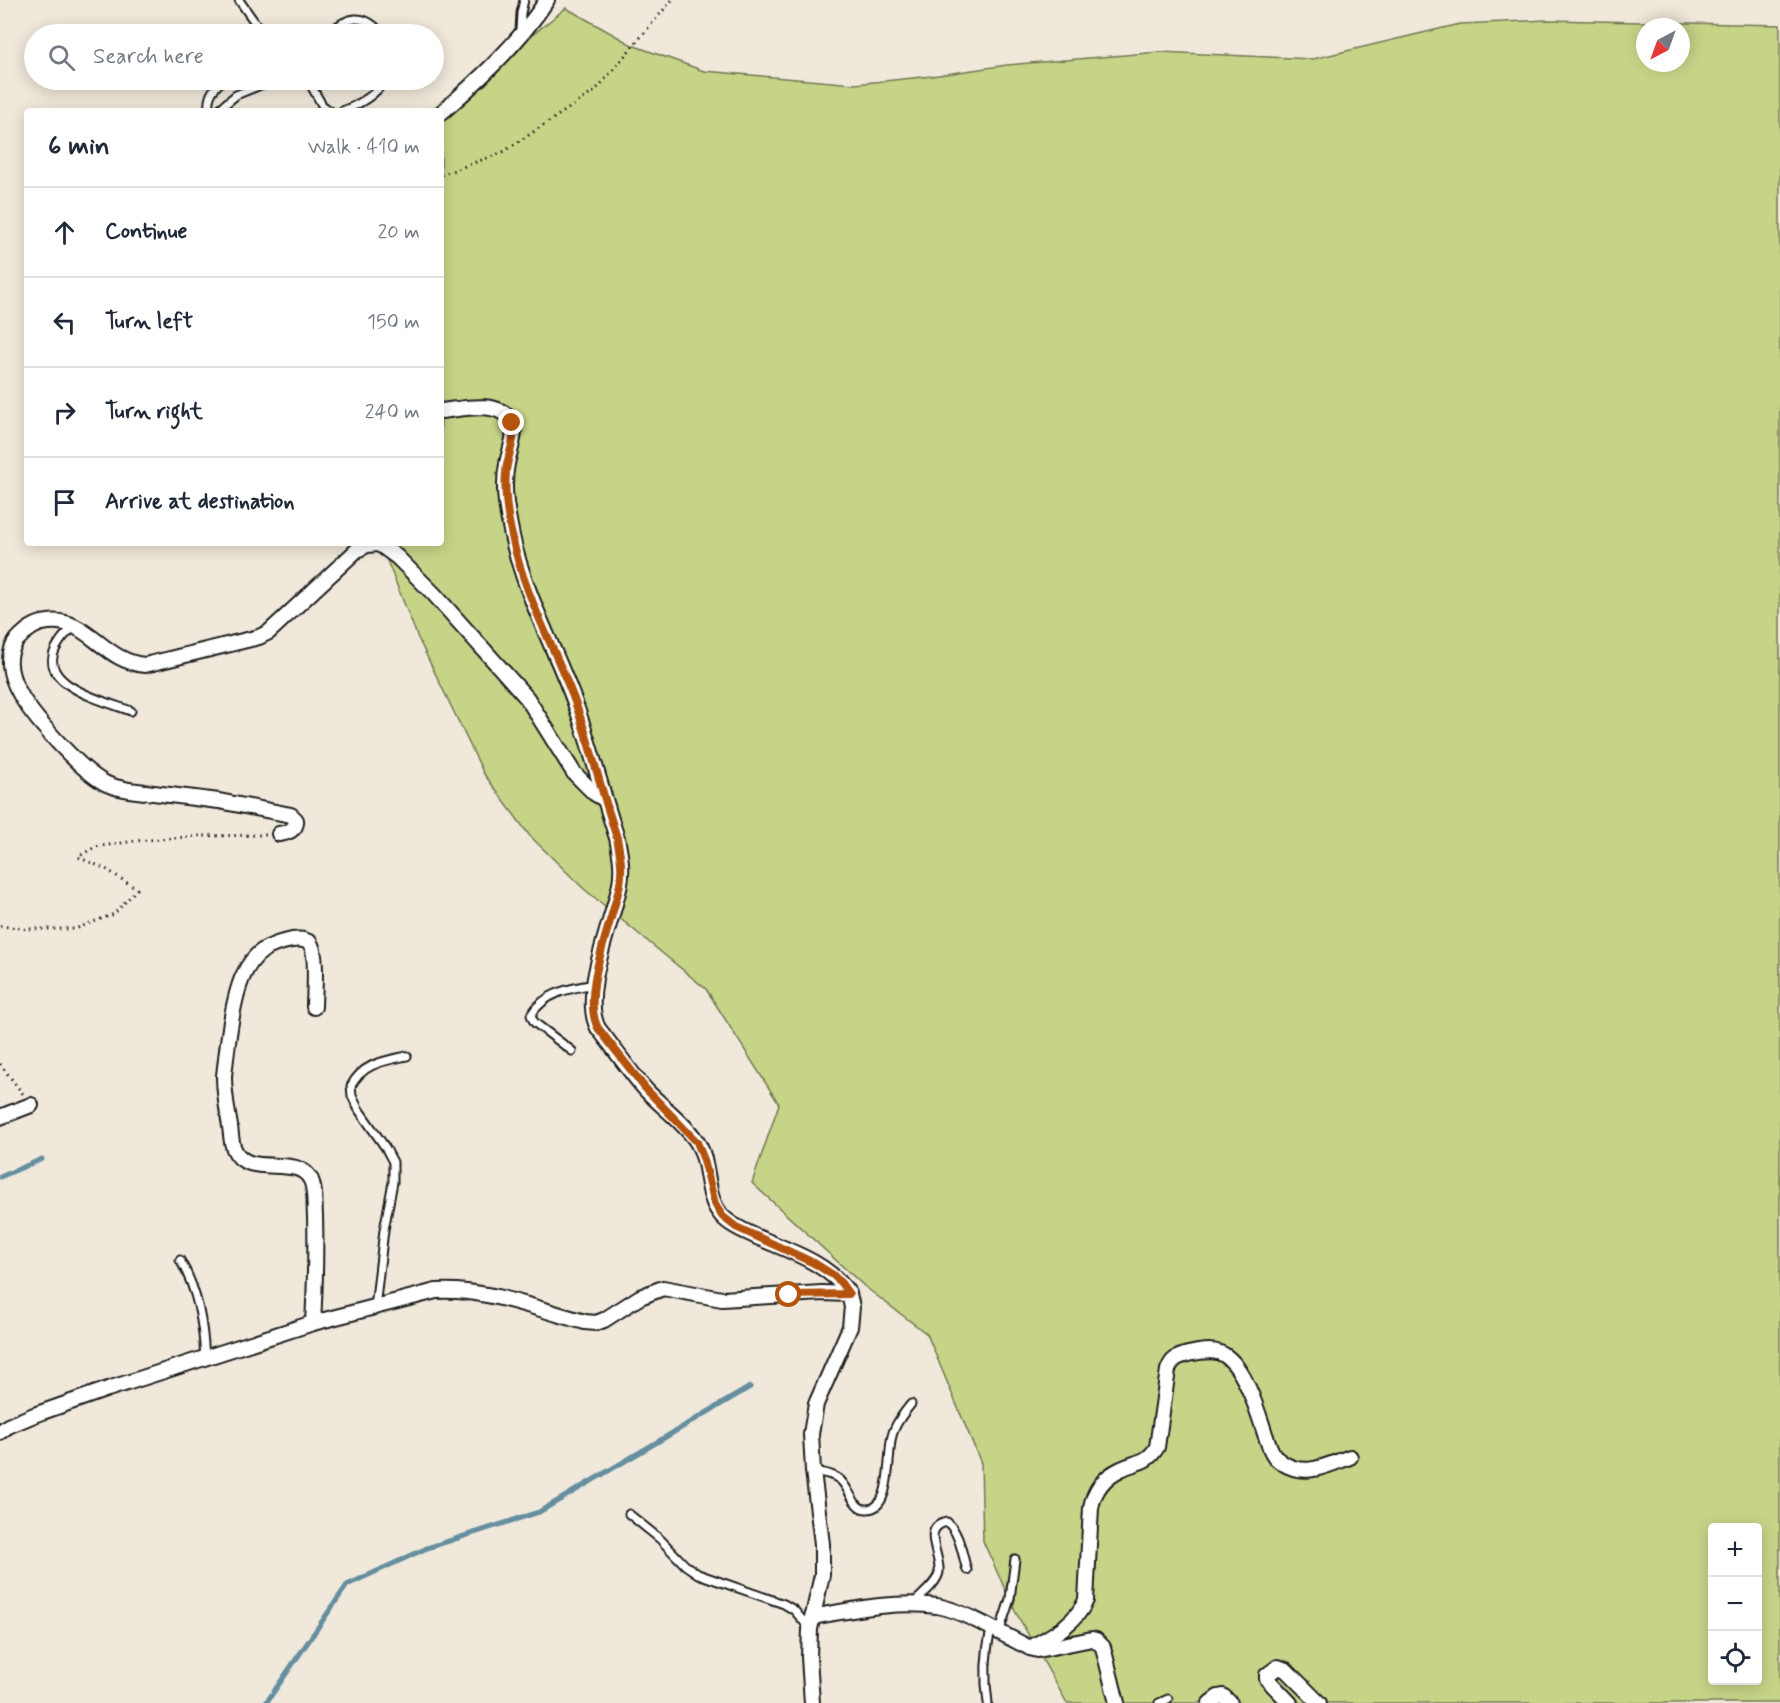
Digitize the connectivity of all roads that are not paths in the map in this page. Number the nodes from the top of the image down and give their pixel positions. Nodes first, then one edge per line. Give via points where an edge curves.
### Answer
1 (239, 0) edge
2 (524, 0) edge
3 (547, 0) edge
4 (256, 24) edge
5 (338, 24) edge
6 (371, 24) edge
7 (520, 34) junction
8 (213, 90) edge
9 (248, 90) edge
10 (313, 90) edge
11 (377, 90) edge
12 (208, 108) edge
13 (221, 108) edge
14 (326, 108) edge
15 (348, 108) edge
16 (444, 109) edge
17 (444, 411) edge
18 (365, 546) edge
19 (379, 546) edge
20 (75, 625) junction
21 (131, 711) dead end
22 (604, 799) junction
23 (279, 834) road end
24 (595, 984) junction
25 (314, 1007) dead end
26 (572, 1051) dead end
27 (407, 1056) dead end
28 (31, 1105) road end
29 (0, 1117) edge
30 (180, 1260) dead end
31 (849, 1294) junction
32 (375, 1308) junction
33 (313, 1323) junction
34 (205, 1358) junction
35 (911, 1404) dead end
36 (0, 1432) edge
37 (1350, 1457) dead end
38 (813, 1471) junction
39 (628, 1514) dead end
40 (1015, 1558) dead end
41 (967, 1570) dead end
42 (912, 1604) junction
43 (811, 1623) junction
44 (995, 1631) junction
45 (1030, 1648) junction
46 (1168, 1699) dead end
47 (812, 1703) edge
48 (988, 1703) edge
49 (1117, 1703) edge
50 (1159, 1703) edge
51 (1210, 1703) edge
52 (1230, 1703) edge
53 (1290, 1703) edge
54 (1319, 1703) edge

1 - 4 lane
2 - 7 lane
3 - 7 street
5 - 6 lane via 354,19
7 - 16 street via 485,73
8 - 12 lane
9 - 13 lane
10 - 14 lane
11 - 15 lane
17 - 22 street via 488,407 497,409 512,423 514,433 505,485 512,538 531,601 575,704
18 - 20 street via 277,626 259,637 145,665 124,661
19 - 22 street via 397,557 502,668 527,698 574,773
20 - 21 lane via 54,652 58,678 75,690
20 - 23 street via 58,621 40,623 20,637 10,655 19,694 58,742 88,771 115,787 291,815 296,820 294,827
22 - 24 street via 617,838 622,871
24 - 26 lane via 562,991 543,1001 531,1015 535,1023
24 - 31 street via 593,1012 598,1028 645,1088 697,1142 722,1216 736,1227 814,1263 833,1275
25 - 33 street via 310,944 297,939 265,948 242,979 224,1076 232,1139 238,1154 250,1163 302,1170 311,1180 316,1249
27 - 32 lane via 370,1065 351,1086 359,1110 393,1162
28 - 29 street
30 - 34 lane via 195,1293
31 - 32 street via 722,1299 663,1288 596,1323 494,1296 455,1290 436,1291
31 - 38 street via 850,1327 814,1412
32 - 33 street
33 - 34 street
34 - 36 street via 34,1415
35 - 38 lane via 891,1437 888,1484 877,1505 864,1509 840,1479
37 - 45 street via 1300,1471 1281,1462 1273,1453 1238,1368 1230,1358 1213,1351 1177,1357 1168,1370 1157,1448 1142,1462 1110,1476 1093,1498 1083,1609 1065,1627
38 - 43 street via 822,1575
39 - 43 lane via 698,1574 784,1604
40 - 44 lane via 1010,1599
41 - 42 lane via 953,1528 947,1522 936,1526 933,1532 937,1577
42 - 43 street via 870,1608
42 - 44 street via 938,1606
43 - 47 street
44 - 45 street
44 - 48 lane via 986,1648
45 - 49 street via 1045,1650 1096,1640 1103,1647
46 - 50 lane
51 - 52 street via 1223,1696
53 - 54 street via 1267,1679 1278,1667 1286,1670

